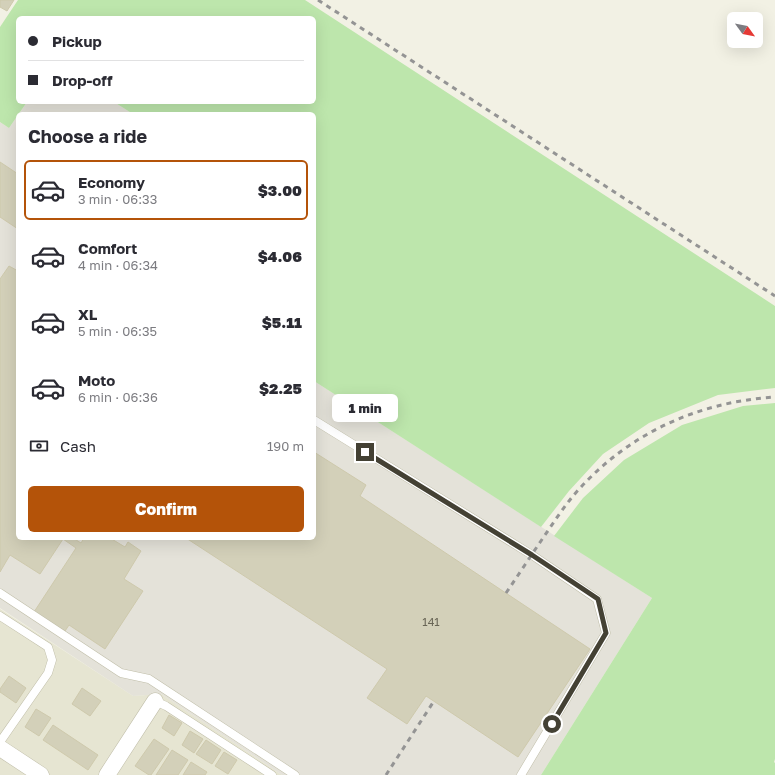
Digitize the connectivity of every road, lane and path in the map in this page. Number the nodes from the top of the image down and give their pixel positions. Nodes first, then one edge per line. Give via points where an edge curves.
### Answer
1 (316, 421) edge
2 (0, 593) edge
3 (0, 616) edge
4 (155, 701) joint
5 (0, 742) edge
6 (0, 748) edge
7 (41, 775) edge
8 (107, 775) edge
9 (272, 775) edge
10 (295, 775) edge
11 (521, 775) edge

1 - 11 lane via 532,555 598,599 606,633
2 - 10 lane via 121,673 149,679
3 - 5 lane via 48,647 52,660 48,673
4 - 8 street
4 - 9 lane
6 - 7 street

